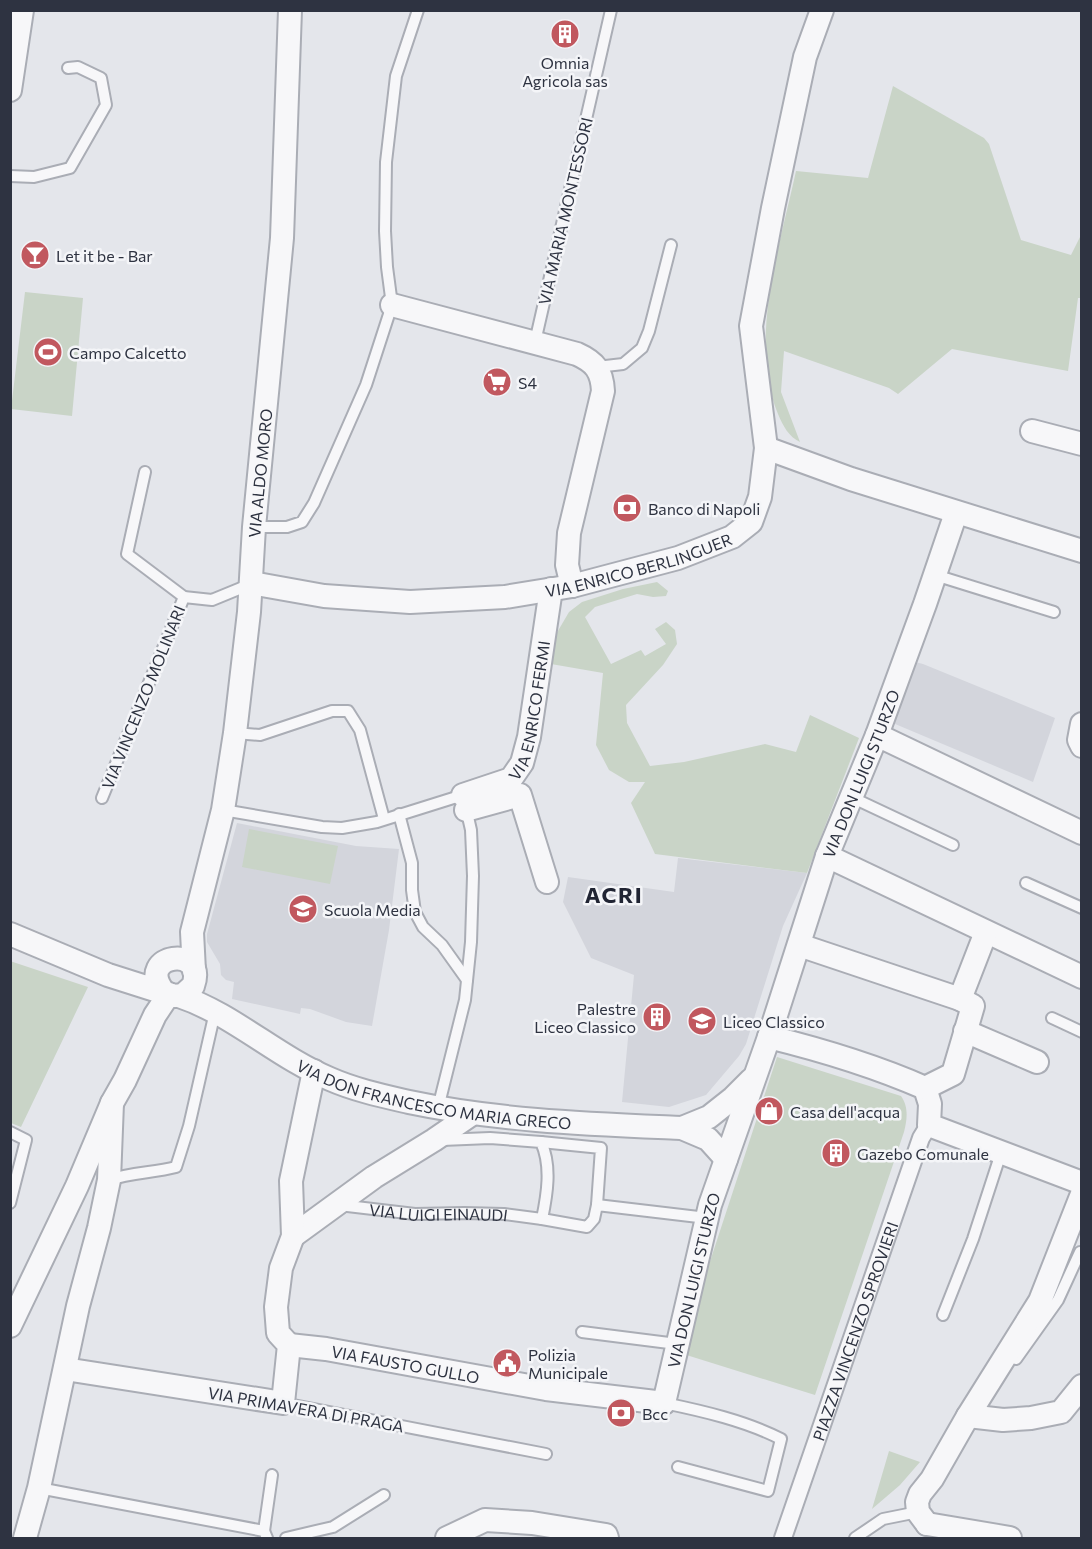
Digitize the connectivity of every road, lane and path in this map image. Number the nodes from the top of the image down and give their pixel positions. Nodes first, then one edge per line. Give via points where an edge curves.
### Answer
1 (22, 10) edge
2 (290, 10) edge
3 (418, 10) edge
4 (610, 10) edge
5 (822, 10) edge
6 (68, 68) dead end
7 (11, 89) edge
8 (10, 176) edge
9 (671, 245) dead end
10 (392, 304) junction
11 (535, 342) junction
12 (597, 367) junction
13 (1032, 431) dead end
14 (1082, 444) edge
15 (766, 448) junction
16 (145, 472) dead end
17 (956, 513) junction
18 (254, 527) junction
19 (1082, 550) edge
20 (935, 575) junction
21 (251, 583) junction
22 (561, 587) junction
23 (184, 597) junction
24 (1054, 612) dead end
25 (1082, 724) edge
26 (235, 733) junction
27 (876, 735) junction
28 (1082, 746) edge
29 (851, 797) junction
30 (102, 798) dead end
31 (464, 803) junction
32 (223, 810) junction
33 (399, 814) junction
34 (384, 819) junction
35 (1082, 833) edge
36 (953, 845) dead end
37 (827, 856) junction
38 (547, 882) dead end
39 (1026, 883) dead end
40 (1082, 908) edge
41 (192, 932) junction
42 (986, 932) junction
43 (10, 934) edge
44 (799, 945) junction
45 (164, 963) junction
46 (108, 975) junction
47 (1082, 977) edge
48 (467, 980) junction
49 (188, 993) junction
50 (960, 999) junction
51 (1052, 1018) dead end
52 (965, 1031) junction
53 (1082, 1032) edge
54 (769, 1037) junction
55 (1037, 1062) dead end
56 (314, 1071) junction
57 (754, 1076) junction
58 (925, 1088) junction
59 (112, 1103) junction
60 (438, 1108) junction
61 (472, 1114) junction
62 (929, 1125) junction
63 (682, 1128) junction
64 (10, 1132) edge
65 (434, 1140) junction
66 (541, 1143) junction
67 (1001, 1153) junction
68 (726, 1159) junction
69 (109, 1180) junction
70 (1082, 1183) edge
71 (77, 1186) junction
72 (1082, 1194) edge
73 (10, 1203) edge
74 (336, 1204) junction
75 (597, 1205) junction
76 (707, 1218) junction
77 (542, 1219) junction
78 (293, 1236) junction
79 (1080, 1252) dead end
80 (943, 1315) dead end
81 (10, 1326) edge
82 (582, 1332) dead end
83 (677, 1344) junction
84 (289, 1345) junction
85 (65, 1369) junction
86 (1082, 1386) edge
87 (283, 1403) junction
88 (664, 1403) junction
89 (973, 1416) junction
90 (546, 1454) dead end
91 (678, 1467) dead end
92 (272, 1475) dead end
93 (39, 1488) junction
94 (384, 1495) dead end
95 (923, 1525) edge
96 (266, 1536) edge
97 (613, 1537) edge
98 (1000, 1538) edge
99 (25, 1539) edge
100 (279, 1539) edge
101 (286, 1539) edge
102 (447, 1539) edge
103 (783, 1539) edge
104 (855, 1539) edge

1 - 7 street
2 - 18 street, VIA ALDO MORO via 282,238
3 - 10 lane via 396,76 386,162 385,231
4 - 11 lane, VIA MARIA MONTESSORI
5 - 15 street, VIA ENRICO BERLINGUER via 805,57 751,326
6 - 8 lane via 78,67 100,78 106,105 70,168 34,177
9 - 12 lane via 642,348 623,363
10 - 11 street
10 - 18 lane via 366,385 314,503 302,522 287,527
11 - 12 street via 577,354
12 - 22 street, VIA ENRICO FERMI via 603,392 569,533
13 - 14 street
15 - 17 street
15 - 22 street, VIA ENRICO BERLINGUER via 760,497 751,522 732,537 678,558
16 - 23 lane, VIA VINCENZO MOLINARI via 127,554
17 - 19 street
17 - 20 street, VIA DON LUIGI STURZO
18 - 21 street, VIA ALDO MORO
20 - 24 lane
20 - 27 street, VIA DON LUIGI STURZO
21 - 22 street, VIA ENRICO BERLINGUER via 324,596 410,602 505,597
21 - 23 lane, VIA VINCENZO MOLINARI via 212,600
21 - 26 street, VIA ALDO MORO
22 - 31 street, VIA ENRICO FERMI via 522,763 511,779
23 - 30 lane, VIA VINCENZO MOLINARI
25 - 28 street
26 - 32 street, VIA ALDO MORO
26 - 34 lane via 260,735 332,711 348,711 360,730
27 - 29 street, VIA DON LUIGI STURZO
27 - 35 street
29 - 36 lane
29 - 37 street, VIA DON LUIGI STURZO
31 - 33 lane
31 - 38 street via 520,795
31 - 48 lane via 471,830 473,876
32 - 34 lane via 322,827 342,828
32 - 41 street, VIA ALDO MORO
33 - 34 lane
33 - 48 lane via 412,863 415,912
37 - 42 street
37 - 44 street, VIA DON LUIGI STURZO
39 - 40 lane
41 - 45 street, VIA ALDO MORO
41 - 49 street, VIA ALDO MORO
42 - 47 street
42 - 50 street
43 - 46 street
44 - 50 street
44 - 54 street, VIA DON LUIGI STURZO
45 - 46 street via 141,974
45 - 49 street via 157,981
45 - 49 street via 177,957 188,962
46 - 49 street via 136,985
48 - 60 lane via 456,1043
49 - 56 street, VIA DON FRANCESCO MARIA GRECO
49 - 59 street via 155,1015
49 - 69 lane via 189,1126 176,1167
50 - 52 street via 973,1006
51 - 53 lane
52 - 55 street
52 - 58 street via 953,1074
54 - 57 street, VIA DON LUIGI STURZO
54 - 58 street via 837,1056
56 - 60 street, VIA DON FRANCESCO MARIA GRECO via 383,1096
56 - 78 street via 291,1181
57 - 63 street via 709,1117
57 - 68 street, VIA DON LUIGI STURZO
58 - 62 street via 930,1104
59 - 69 street
59 - 71 street
60 - 61 street, VIA DON FRANCESCO MARIA GRECO
61 - 63 street, VIA DON FRANCESCO MARIA GRECO
61 - 65 street, VIA LUIGI EINAUDI
62 - 67 street
62 - 103 street, PIAZZA VINCENZO SPROVIERI via 921,1138
63 - 68 street via 708,1139
64 - 73 lane via 26,1140
65 - 66 lane, VIA LUIGI EINAUDI via 490,1138
65 - 74 street, VIA LUIGI EINAUDI
66 - 75 lane, VIA LUIGI EINAUDI via 601,1148
66 - 77 lane via 547,1169
67 - 70 street
67 - 80 lane
68 - 76 street, VIA DON LUIGI STURZO
69 - 71 street
69 - 85 street
71 - 81 street
72 - 89 street via 1040,1301
74 - 77 lane, VIA LUIGI EINAUDI via 415,1214 484,1213
74 - 78 street, VIA LUIGI EINAUDI
75 - 76 lane
75 - 77 lane, VIA LUIGI EINAUDI via 594,1219 587,1227
76 - 83 street, VIA DON LUIGI STURZO
78 - 84 street via 281,1268 276,1307 278,1333
79 - 89 lane via 1058,1300
82 - 83 lane
83 - 88 street, VIA DON LUIGI STURZO
84 - 87 street
84 - 88 street, VIA FAUSTO GULLO via 546,1389
85 - 87 street, VIA PRIMAVERA DI PRAGA
85 - 93 street
86 - 89 street via 1061,1412 1003,1420
87 - 90 lane, VIA PRIMAVERA DI PRAGA
88 - 91 lane via 767,1431 782,1439 768,1491
89 - 95 street via 920,1494 917,1502
92 - 96 lane
93 - 96 lane
93 - 99 street
94 - 101 lane via 333,1527
95 - 98 street
95 - 104 lane via 883,1519
96 - 100 lane
97 - 102 street via 532,1523 484,1520

